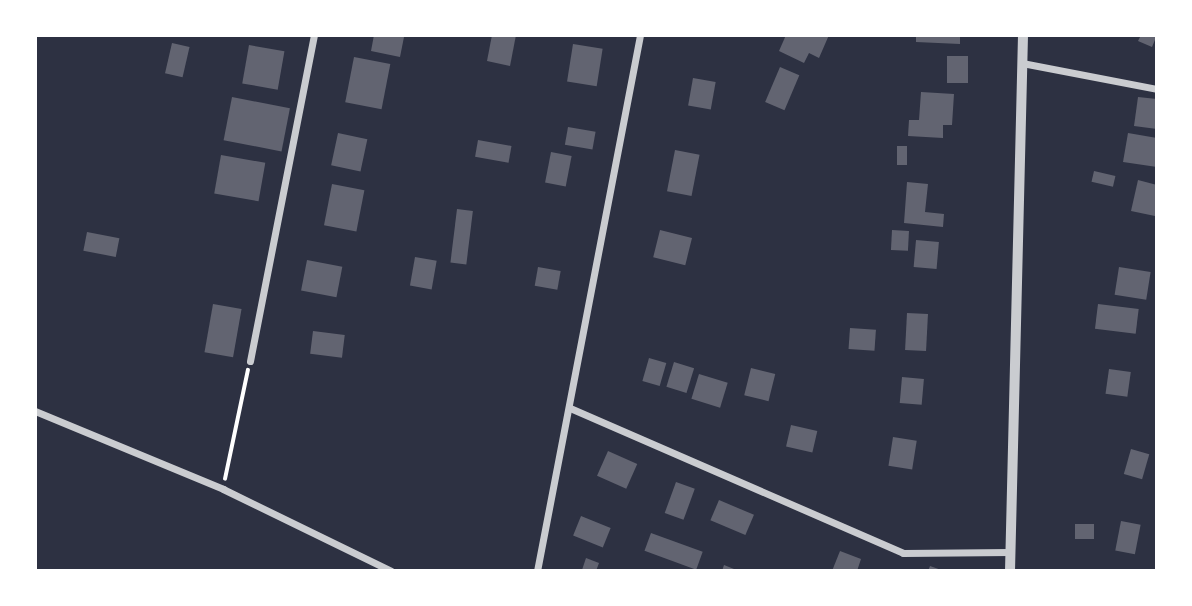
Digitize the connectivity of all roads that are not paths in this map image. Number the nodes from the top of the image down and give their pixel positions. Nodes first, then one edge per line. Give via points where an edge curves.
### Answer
1 (314, 35) edge
2 (640, 35) edge
3 (1023, 35) edge
4 (1023, 63) junction
5 (1157, 89) edge
6 (250, 361) road end
7 (570, 408) junction
8 (35, 411) edge
9 (1010, 552) junction
10 (391, 571) edge
11 (537, 571) edge
12 (1010, 571) edge

1 - 6 street
2 - 7 street
3 - 4 street
4 - 5 street
4 - 9 street
7 - 9 street via 903,553
7 - 11 street
8 - 10 street via 223,489
9 - 12 street

